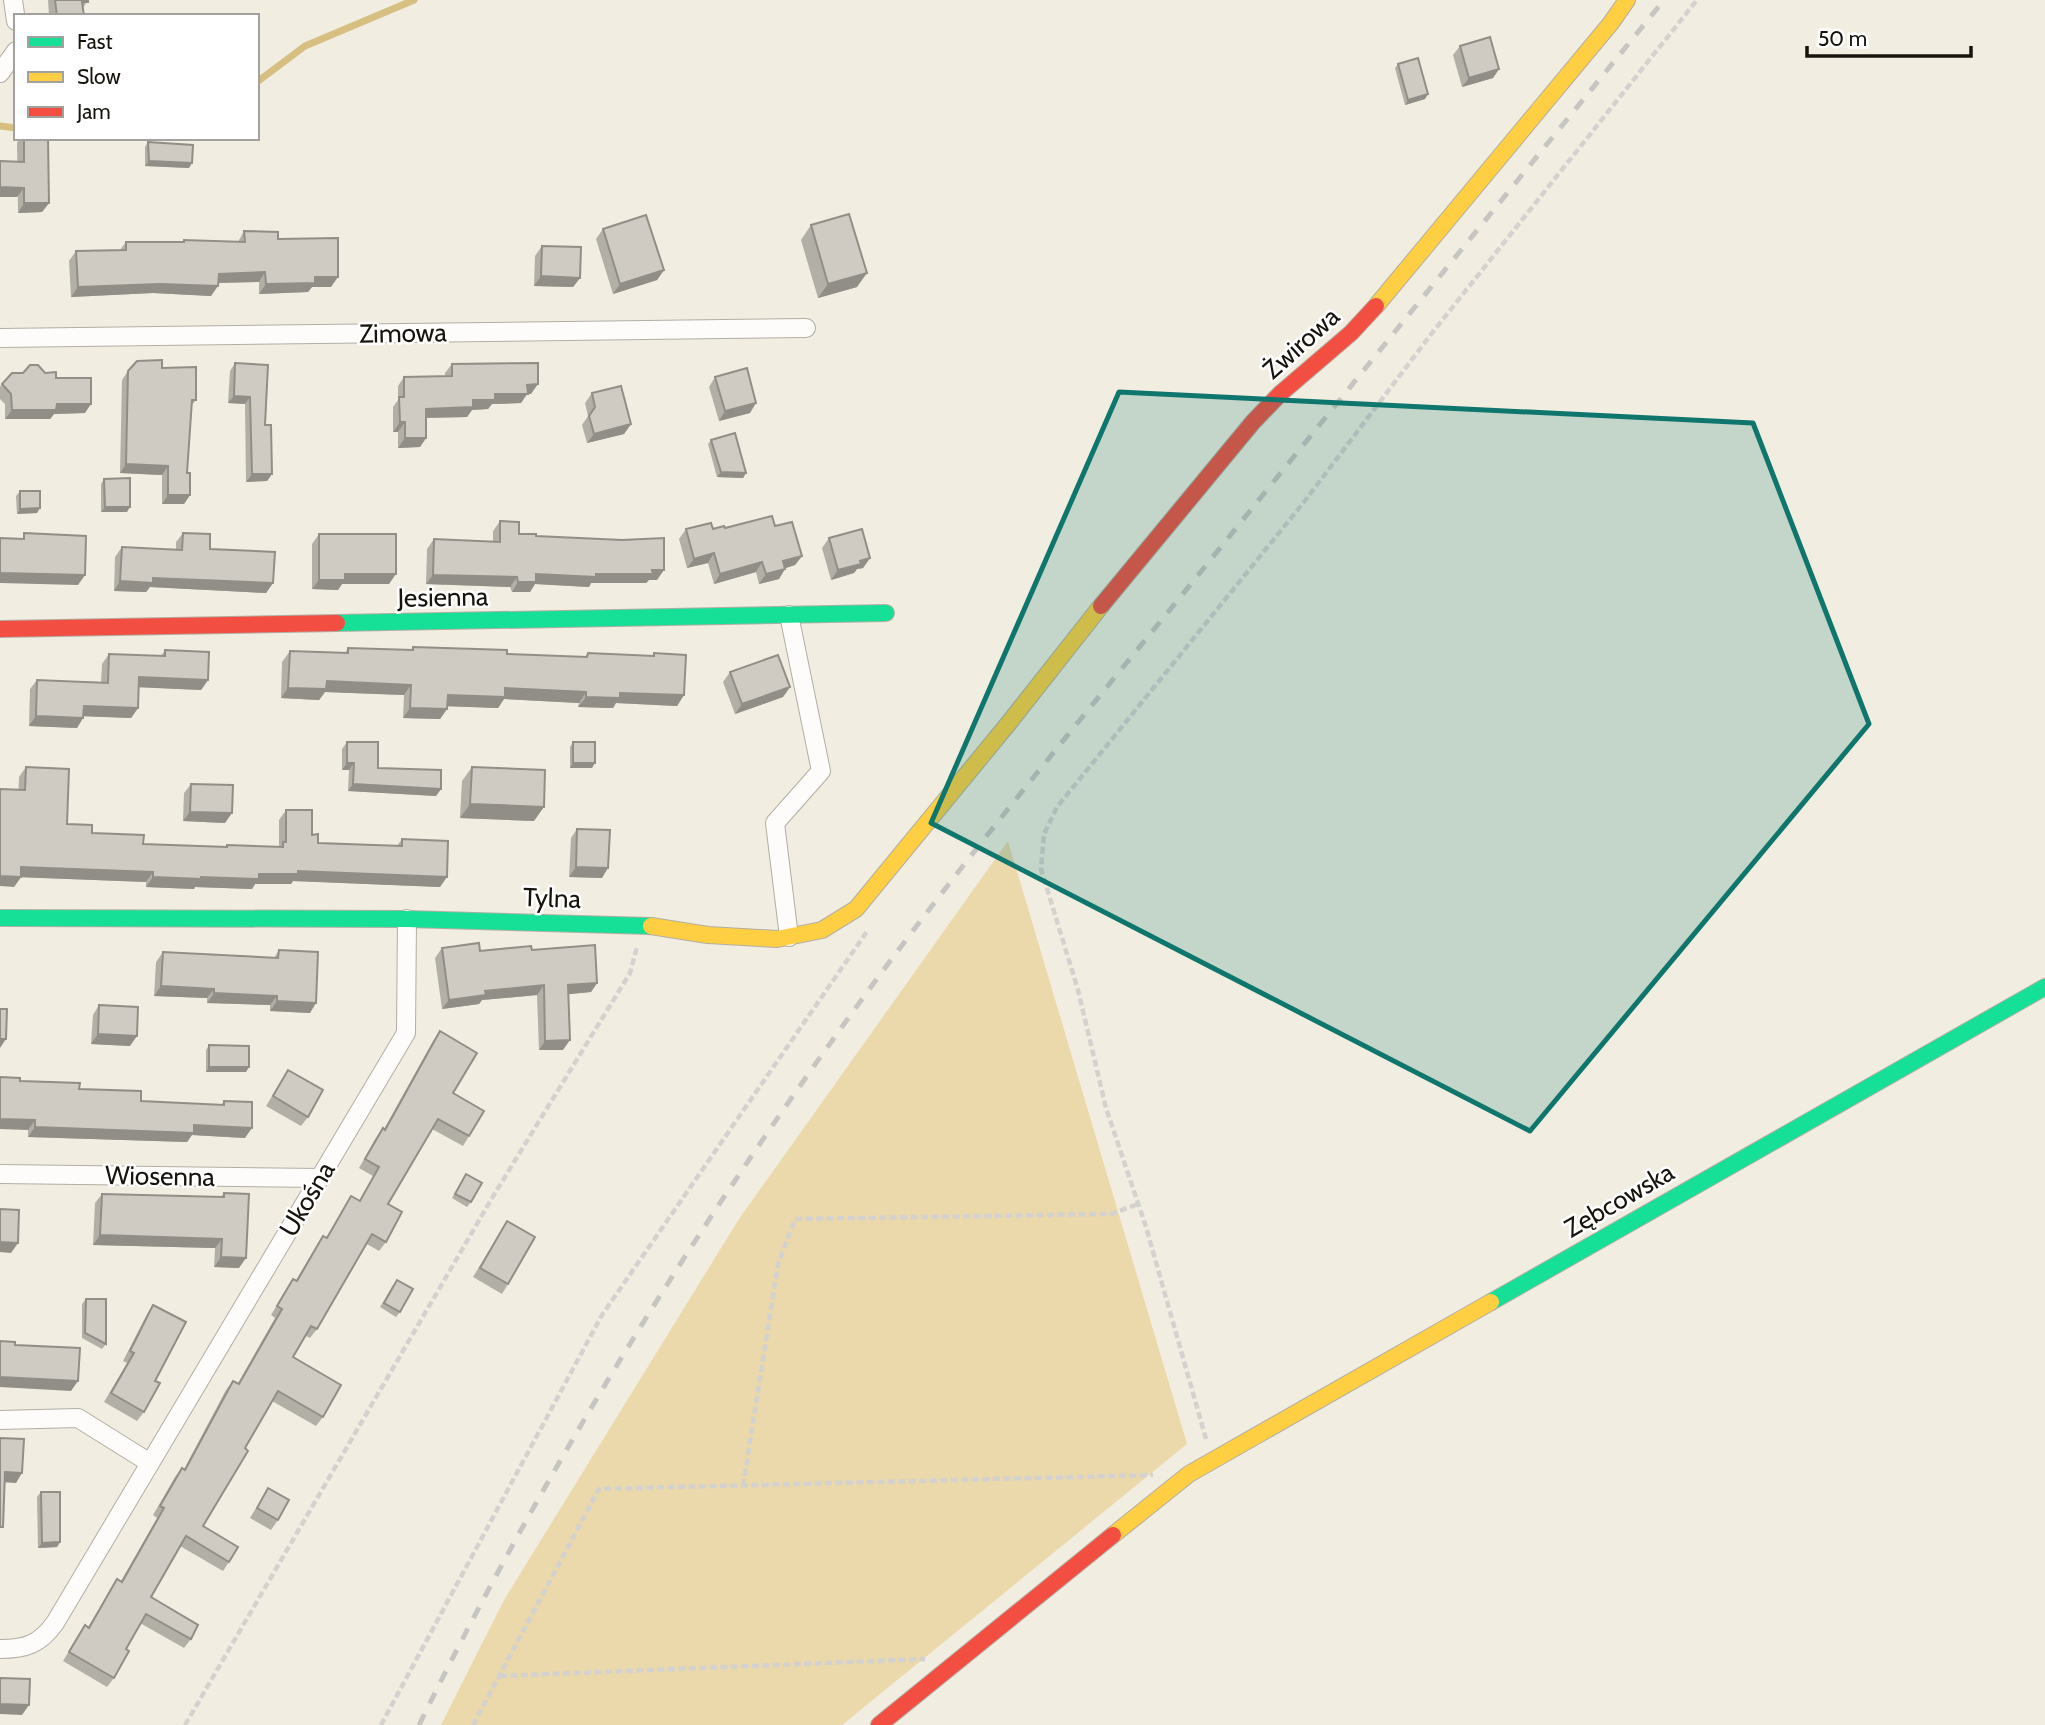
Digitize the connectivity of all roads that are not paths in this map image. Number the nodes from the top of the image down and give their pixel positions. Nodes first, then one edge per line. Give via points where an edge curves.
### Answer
1 (1627, 0) edge
2 (14, 54) edge
3 (0, 73) edge
4 (806, 328) dead end
5 (0, 338) edge
6 (886, 613) dead end
7 (789, 615) junction
8 (0, 629) edge
9 (1008, 724) joint
10 (0, 918) edge
11 (407, 919) junction
12 (789, 937) junction
13 (2045, 987) edge
14 (0, 1174) edge
15 (320, 1178) junction
16 (0, 1420) edge
17 (150, 1463) junction
18 (0, 1649) edge
19 (879, 1725) edge

1 - 9 street, Żwirowa via 1391,290 1253,422
2 - 3 street
4 - 5 street, Zimowa
6 - 7 street, Jesienna
7 - 8 street, Jesienna
7 - 12 street via 821,771 775,823
9 - 12 street, Tylna via 856,909 822,930
10 - 11 street, Tylna
11 - 12 street, Tylna via 643,926 708,935
11 - 15 street, Ukośna via 406,1033
13 - 19 street, Zębcowska via 1214,1458
14 - 15 street, Wiosenna
15 - 17 street, Ukośna
16 - 17 street via 78,1418
17 - 18 street, Ukośna via 46,1636 20,1649

